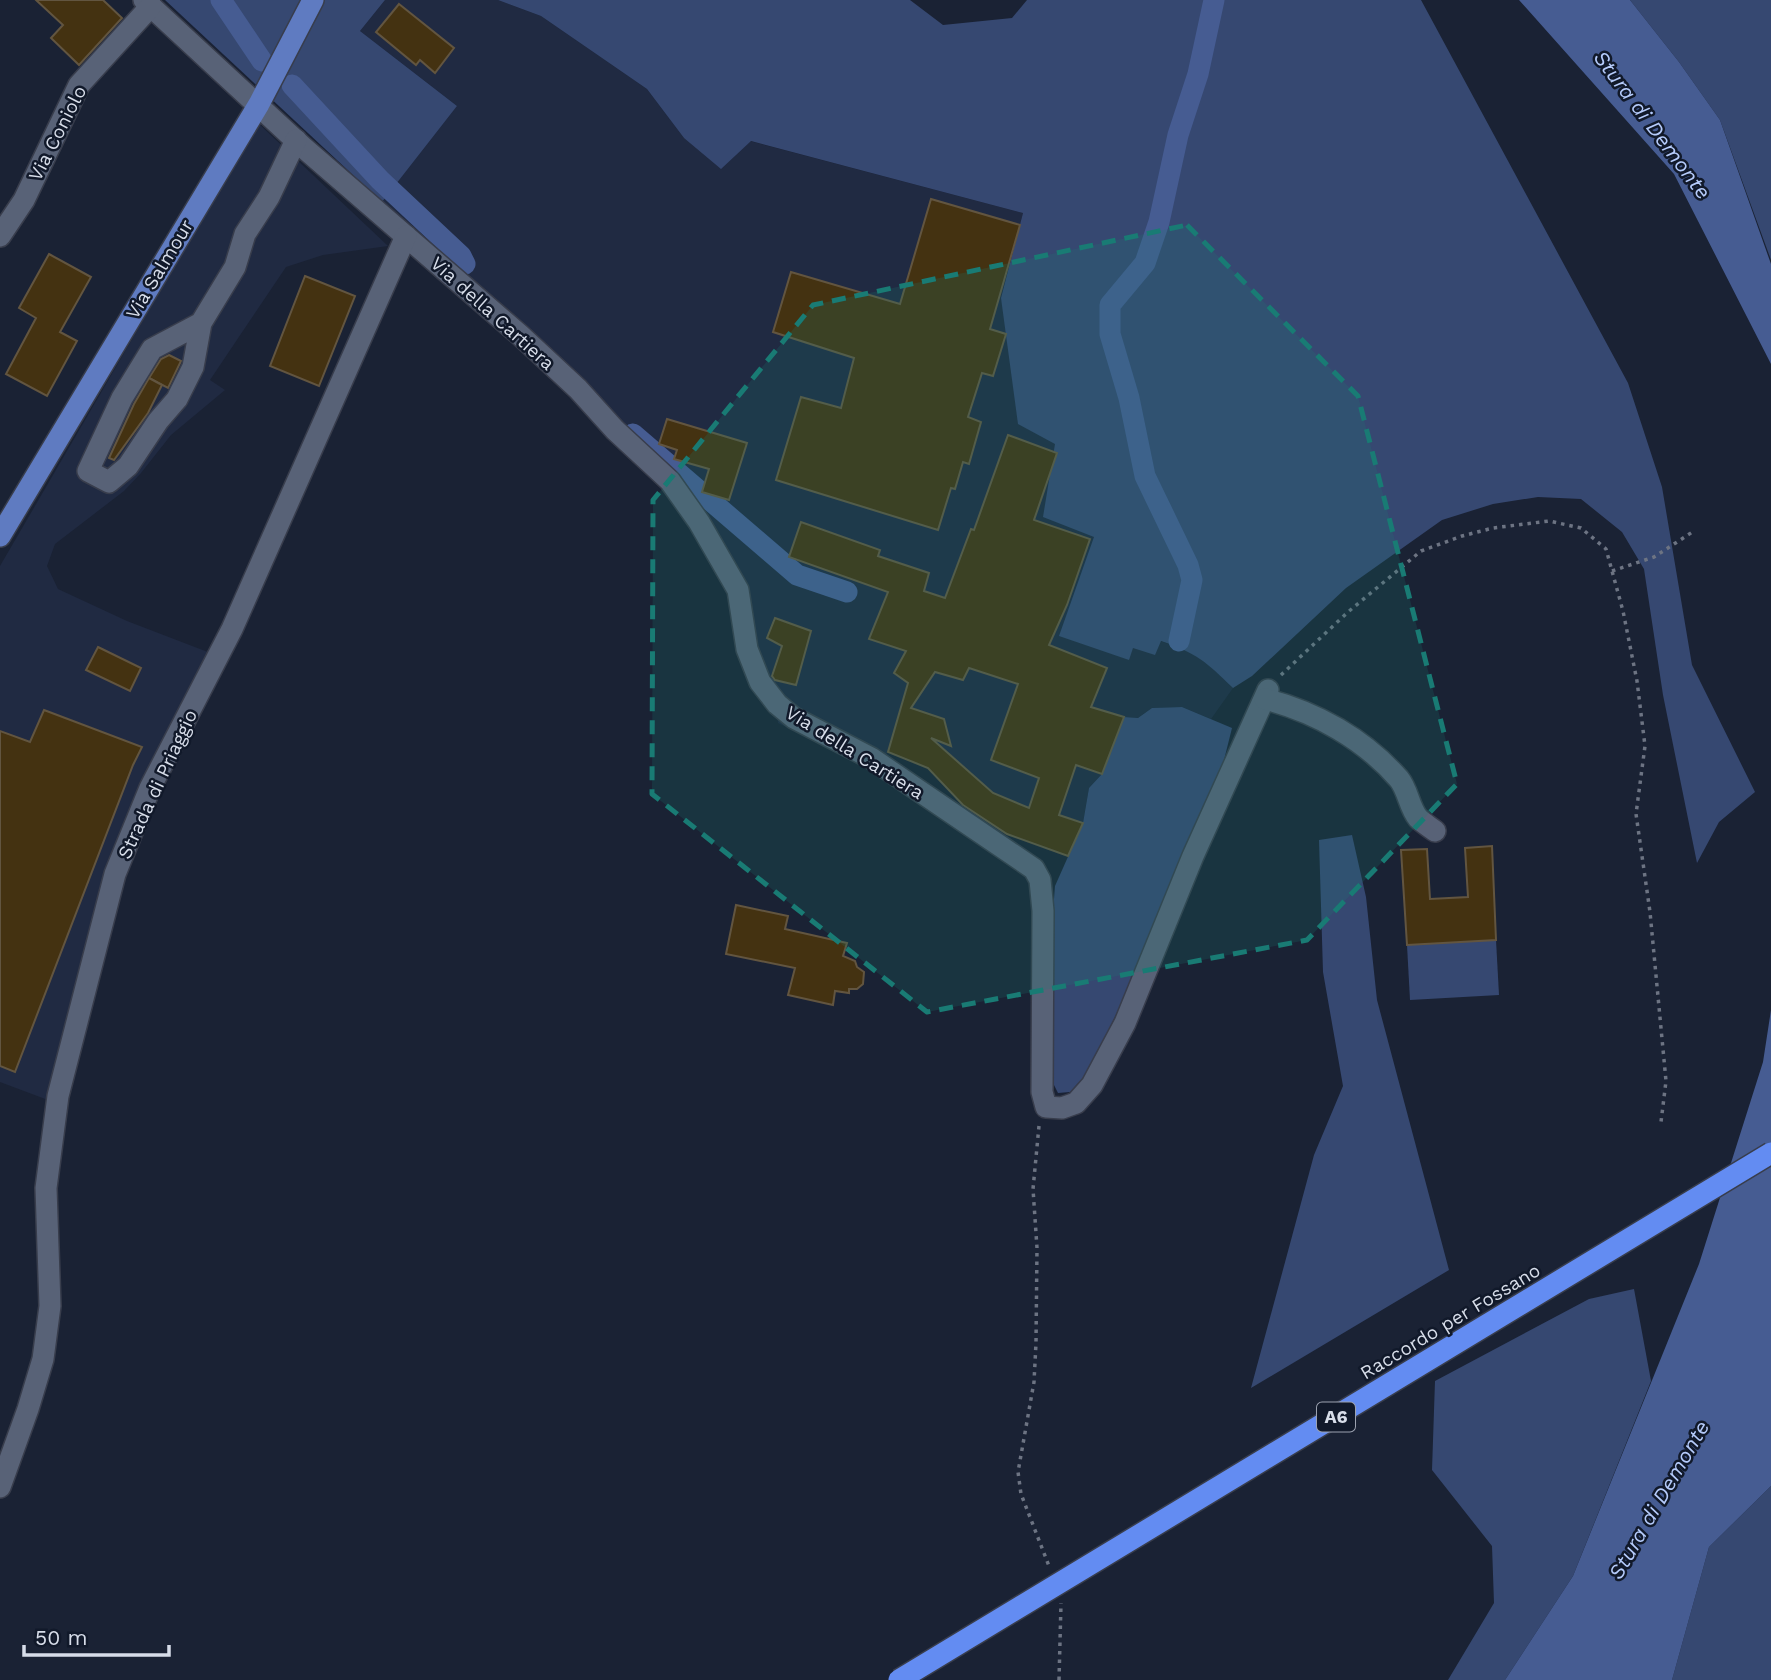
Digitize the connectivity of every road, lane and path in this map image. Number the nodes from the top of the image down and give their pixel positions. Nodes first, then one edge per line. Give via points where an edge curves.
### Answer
1 (313, 0) edge
2 (148, 3) edge
3 (259, 104) junction
4 (296, 140) junction
5 (0, 236) edge
6 (406, 236) junction
7 (201, 323) junction
8 (1694, 531) dead end
9 (0, 536) edge
10 (1612, 571) junction
11 (1267, 694) junction
12 (1435, 831) dead end
13 (1046, 1107) junction
14 (1661, 1122) dead end
15 (1771, 1153) edge
16 (0, 1487) edge
17 (1052, 1573) dead end
18 (1059, 1596) dead end
19 (900, 1680) edge
20 (1059, 1680) edge

1 - 3 main road, Via Salmour
2 - 3 street, Via della Cartiera
2 - 5 street, Via Coniolo via 79,85 23,200
3 - 4 street, Via della Cartiera
3 - 9 main road, Via Salmour
4 - 6 street, Via della Cartiera
4 - 7 street via 245,234 235,267
6 - 13 street, Via della Cartiera via 520,335 670,481 738,590 747,649 760,682 777,704 794,718 871,758 1034,869 1040,880 1043,911 1042,1093
6 - 16 street, Strada di Priaggio via 232,629 150,788 115,874 58,1096 46,1188 50,1306 43,1359
7 - 7 street via 193,367 177,399 128,466 109,482 88,471 122,398 152,349
8 - 10 path via 1654,557
10 - 11 path via 1606,549 1581,528 1549,521 1462,536 1421,551 1298,657
10 - 14 path via 1637,681 1645,746 1636,814 1666,1081
11 - 12 street via 1364,746 1401,781 1418,817
11 - 13 street via 1193,856 1125,1023 1092,1085 1076,1103
13 - 17 path via 1039,1125 1033,1189 1037,1248 1034,1382 1018,1472 1021,1494
15 - 19 highway, Raccordo per Fossano / A6, bridge
18 - 20 path

